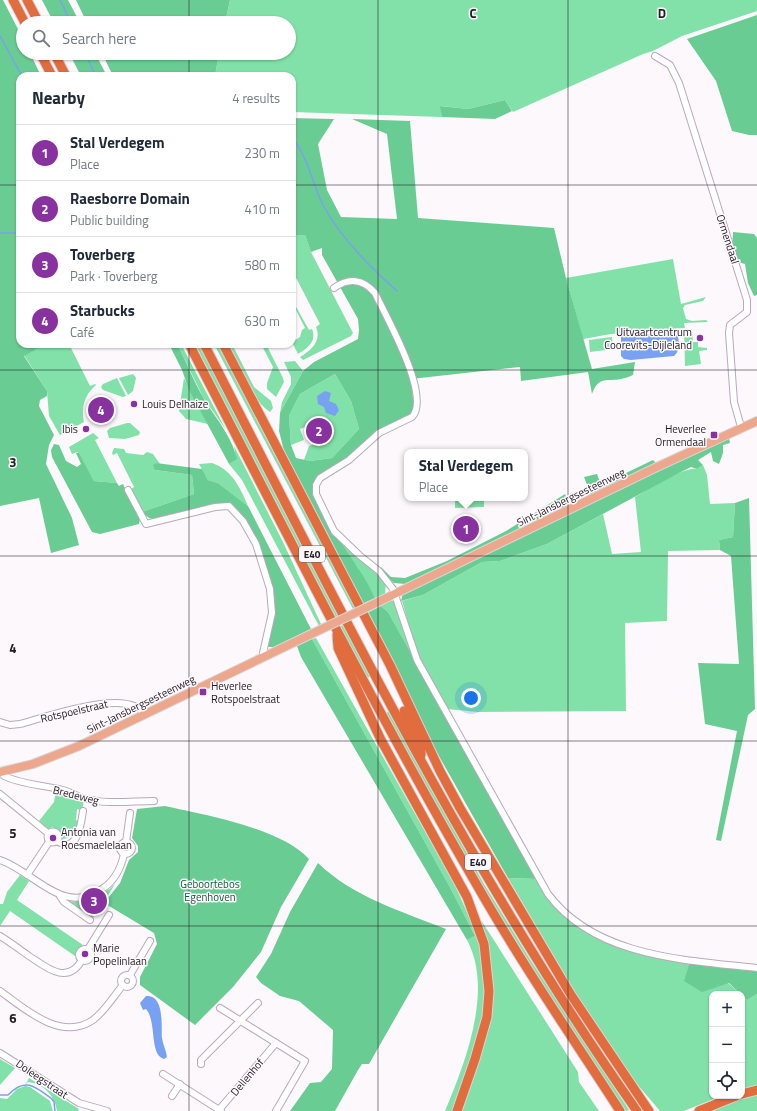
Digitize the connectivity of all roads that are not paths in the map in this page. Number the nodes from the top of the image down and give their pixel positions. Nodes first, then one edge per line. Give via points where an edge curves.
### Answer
1 (13, 0) edge
2 (27, 0) edge
3 (21, 16) edge
4 (35, 16) edge
5 (655, 56) dead end
6 (44, 60) edge
7 (58, 60) edge
8 (50, 72) edge
9 (64, 72) edge
10 (334, 288) dead end
11 (192, 348) edge
12 (206, 348) edge
13 (225, 348) edge
14 (757, 421) edge
15 (741, 427) junction
16 (128, 490) dead end
17 (395, 594) junction
18 (368, 626) junction
19 (336, 629) junction
20 (264, 653) dead end
21 (144, 715) junction
22 (0, 722) edge
23 (421, 762) junction
24 (1, 772) edge
25 (0, 794) edge
26 (154, 801) dead end
27 (83, 812) dead end
28 (130, 813) dead end
29 (49, 834) junction
30 (57, 841) junction
31 (49, 842) junction
32 (442, 851) junction
33 (0, 860) edge
34 (27, 874) junction
35 (479, 889) junction
36 (60, 896) junction
37 (109, 915) dead end
38 (90, 920) dead end
39 (0, 936) edge
40 (150, 940) dead end
41 (757, 968) edge
42 (0, 992) edge
43 (258, 1003) dead end
44 (220, 1008) dead end
45 (240, 1021) junction
46 (276, 1043) junction
47 (0, 1053) edge
48 (201, 1064) dead end
49 (163, 1074) dead end
50 (180, 1084) junction
51 (757, 1090) edge
52 (745, 1093) edge
53 (172, 1096) dead end
54 (729, 1099) edge
55 (646, 1108) edge
56 (636, 1110) edge
57 (107, 1111) edge
58 (219, 1111) edge
59 (276, 1111) edge
60 (457, 1111) edge
61 (620, 1111) edge
62 (699, 1111) edge

1 - 3 highway
2 - 4 highway
5 - 15 street, Ormendaal via 670,65 679,83 747,300 747,312 730,325 728,333 734,402
6 - 8 highway
7 - 9 highway
10 - 17 street via 347,281 362,282 369,286 401,345 414,380 414,414 380,433 349,460 320,478 316,485 316,494 334,531 379,571 394,589
11 - 19 highway, E40
12 - 23 highway, E40
13 - 18 highway
14 - 15 main road, Sint-Jansbergsesteenweg
15 - 17 main road, Sint-Jansbergsesteenweg
16 - 20 street via 146,524 228,506 243,521 256,544 270,589 272,613
17 - 21 main road, Sint-Jansbergsesteenweg, bridge
17 - 41 street via 417,660 557,906 588,930 610,942 691,960
18 - 23 highway via 421,750
18 - 55 highway via 390,665 440,771 483,848 567,989
19 - 32 highway via 338,648 381,740
19 - 35 highway, E40 via 415,778
21 - 22 street, Rotspoelstraat via 134,706 111,702 20,724
21 - 24 main road, Sint-Jansbergsesteenweg via 53,757
23 - 56 highway, E40 via 505,910
24 - 26 street, Bredeweg via 11,779 63,790 83,798 106,802
25 - 29 street
27 - 30 street via 80,832 75,840 65,844
28 - 36 street via 126,842 120,847 124,854 117,874 102,890 87,897
29 - 30 street via 57,834
29 - 31 street
30 - 31 street
31 - 34 street
32 - 35 highway
32 - 60 highway via 478,922 484,944 489,991 483,1036
33 - 34 street
34 - 36 street
35 - 61 highway, E40 via 525,966
36 - 38 street via 64,902
37 - 39 street via 88,949 82,949 80,952 82,960 79,965 68,972 54,972
40 - 42 street via 130,975 123,976 123,985 104,1009 92,1020 80,1026 67,1028 47,1022
43 - 45 street
44 - 45 street
45 - 46 street
45 - 48 street via 201,1060
46 - 58 street, Dellenhof
46 - 59 street via 306,1061
47 - 57 street, Doleegstraat via 79,1103
49 - 50 street
50 - 53 street
50 - 58 street
51 - 52 highway
54 - 62 highway

